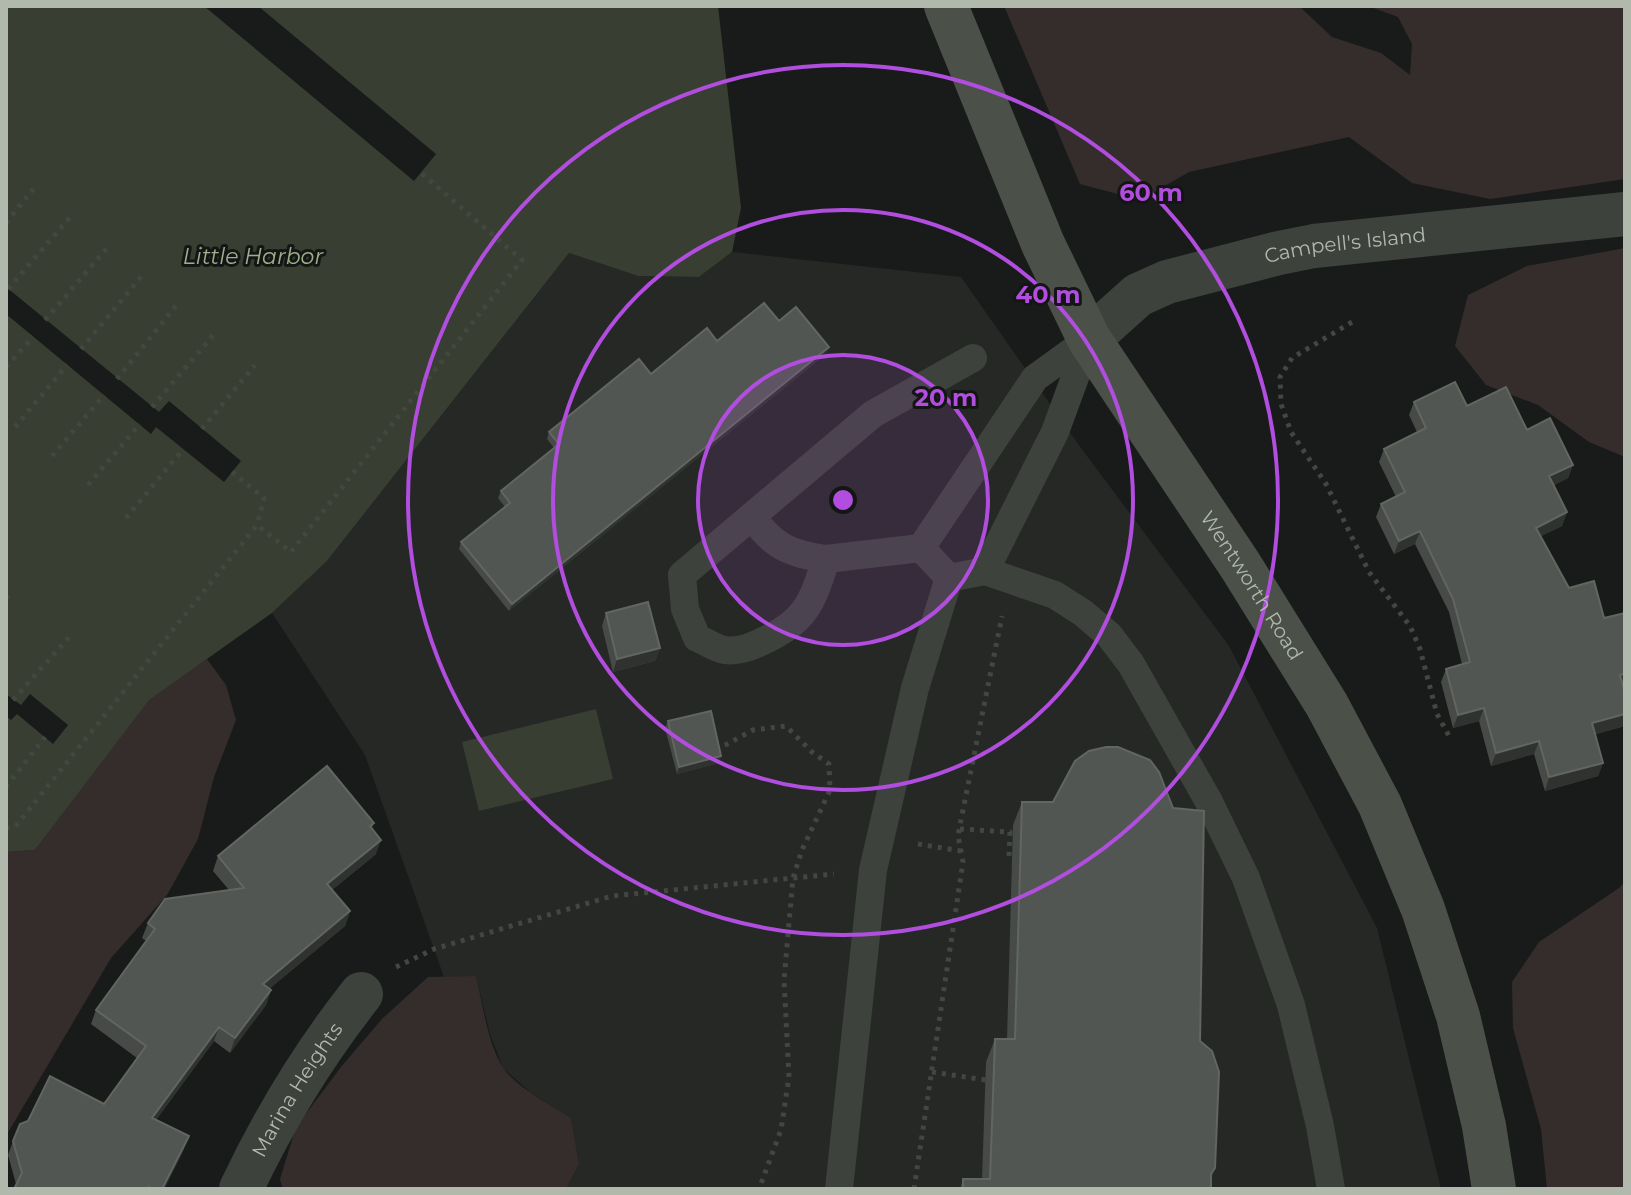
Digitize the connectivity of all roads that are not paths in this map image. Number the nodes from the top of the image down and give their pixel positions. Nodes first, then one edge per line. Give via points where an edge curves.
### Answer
1 (946, 6) edge
2 (1625, 214) edge
3 (1089, 339) junction
4 (973, 358) dead end
5 (752, 516) junction
6 (921, 548) junction
7 (826, 559) junction
8 (998, 576) junction
9 (949, 578) junction
10 (361, 994) road end
11 (241, 1189) edge
12 (839, 1189) edge
13 (1331, 1189) edge
14 (1494, 1189) edge

1 - 3 main road, Wentworth Road via 1043,244
2 - 3 street, Campell's Island via 1279,253 1167,282 1138,295
3 - 6 lane via 1035,378
3 - 8 lane
3 - 14 main road, Wentworth Road via 1248,577 1327,705 1380,805 1423,909 1458,1016
4 - 5 lane via 873,414
5 - 7 lane via 766,536 786,549
5 - 7 lane via 682,575 685,609 697,638 725,650 750,647 782,633 803,615
6 - 7 lane
6 - 9 lane
8 - 9 lane
8 - 13 lane via 1055,595 1109,635 1208,800 1246,878 1291,1005
9 - 12 lane via 915,688 873,870
10 - 11 street, Marina Heights via 301,1076

